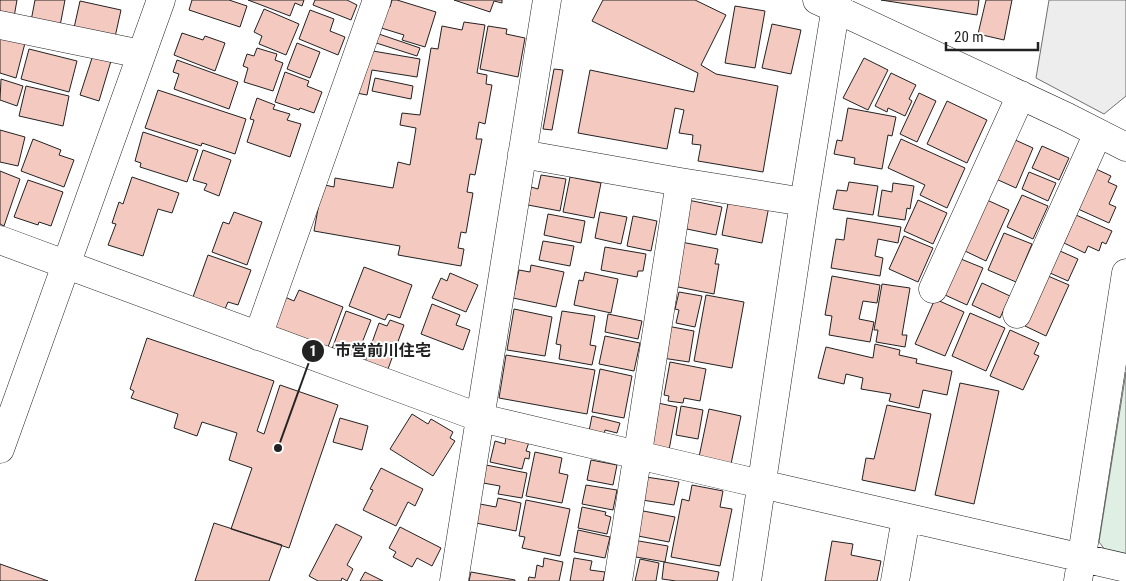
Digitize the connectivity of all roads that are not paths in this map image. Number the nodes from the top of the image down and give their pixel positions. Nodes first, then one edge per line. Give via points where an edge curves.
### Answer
1 (161, 0) edge
2 (377, 0) edge
3 (547, 0) edge
4 (830, 3) edge
5 (0, 25) edge
6 (141, 54) junction
7 (1021, 96) junction
8 (1098, 133) junction
9 (1126, 147) edge
10 (522, 154) junction
11 (680, 182) junction
12 (804, 202) junction
13 (0, 240) edge
14 (66, 264) junction
15 (1126, 273) edge
16 (932, 289) dead end
17 (1017, 314) dead end
18 (258, 336) junction
19 (481, 418) junction
20 (0, 448) edge
21 (638, 455) junction
22 (761, 484) junction
23 (906, 518) junction
24 (1126, 568) edge
25 (1080, 569) edge
26 (454, 581) edge
27 (618, 581) edge
28 (747, 581) edge
29 (896, 581) edge

1 - 6 street
2 - 18 street
3 - 10 street
4 - 7 street
4 - 12 street
5 - 6 street
6 - 14 street
7 - 8 street
7 - 16 street
8 - 9 street
8 - 17 street
10 - 11 street
10 - 19 street
11 - 12 street
11 - 21 street
12 - 22 street
13 - 14 street
14 - 18 street
14 - 20 street
15 - 25 street
18 - 19 street
19 - 21 street
19 - 26 street
21 - 22 street
21 - 27 street
22 - 23 street
22 - 28 street
23 - 25 street
23 - 29 street
24 - 25 street

